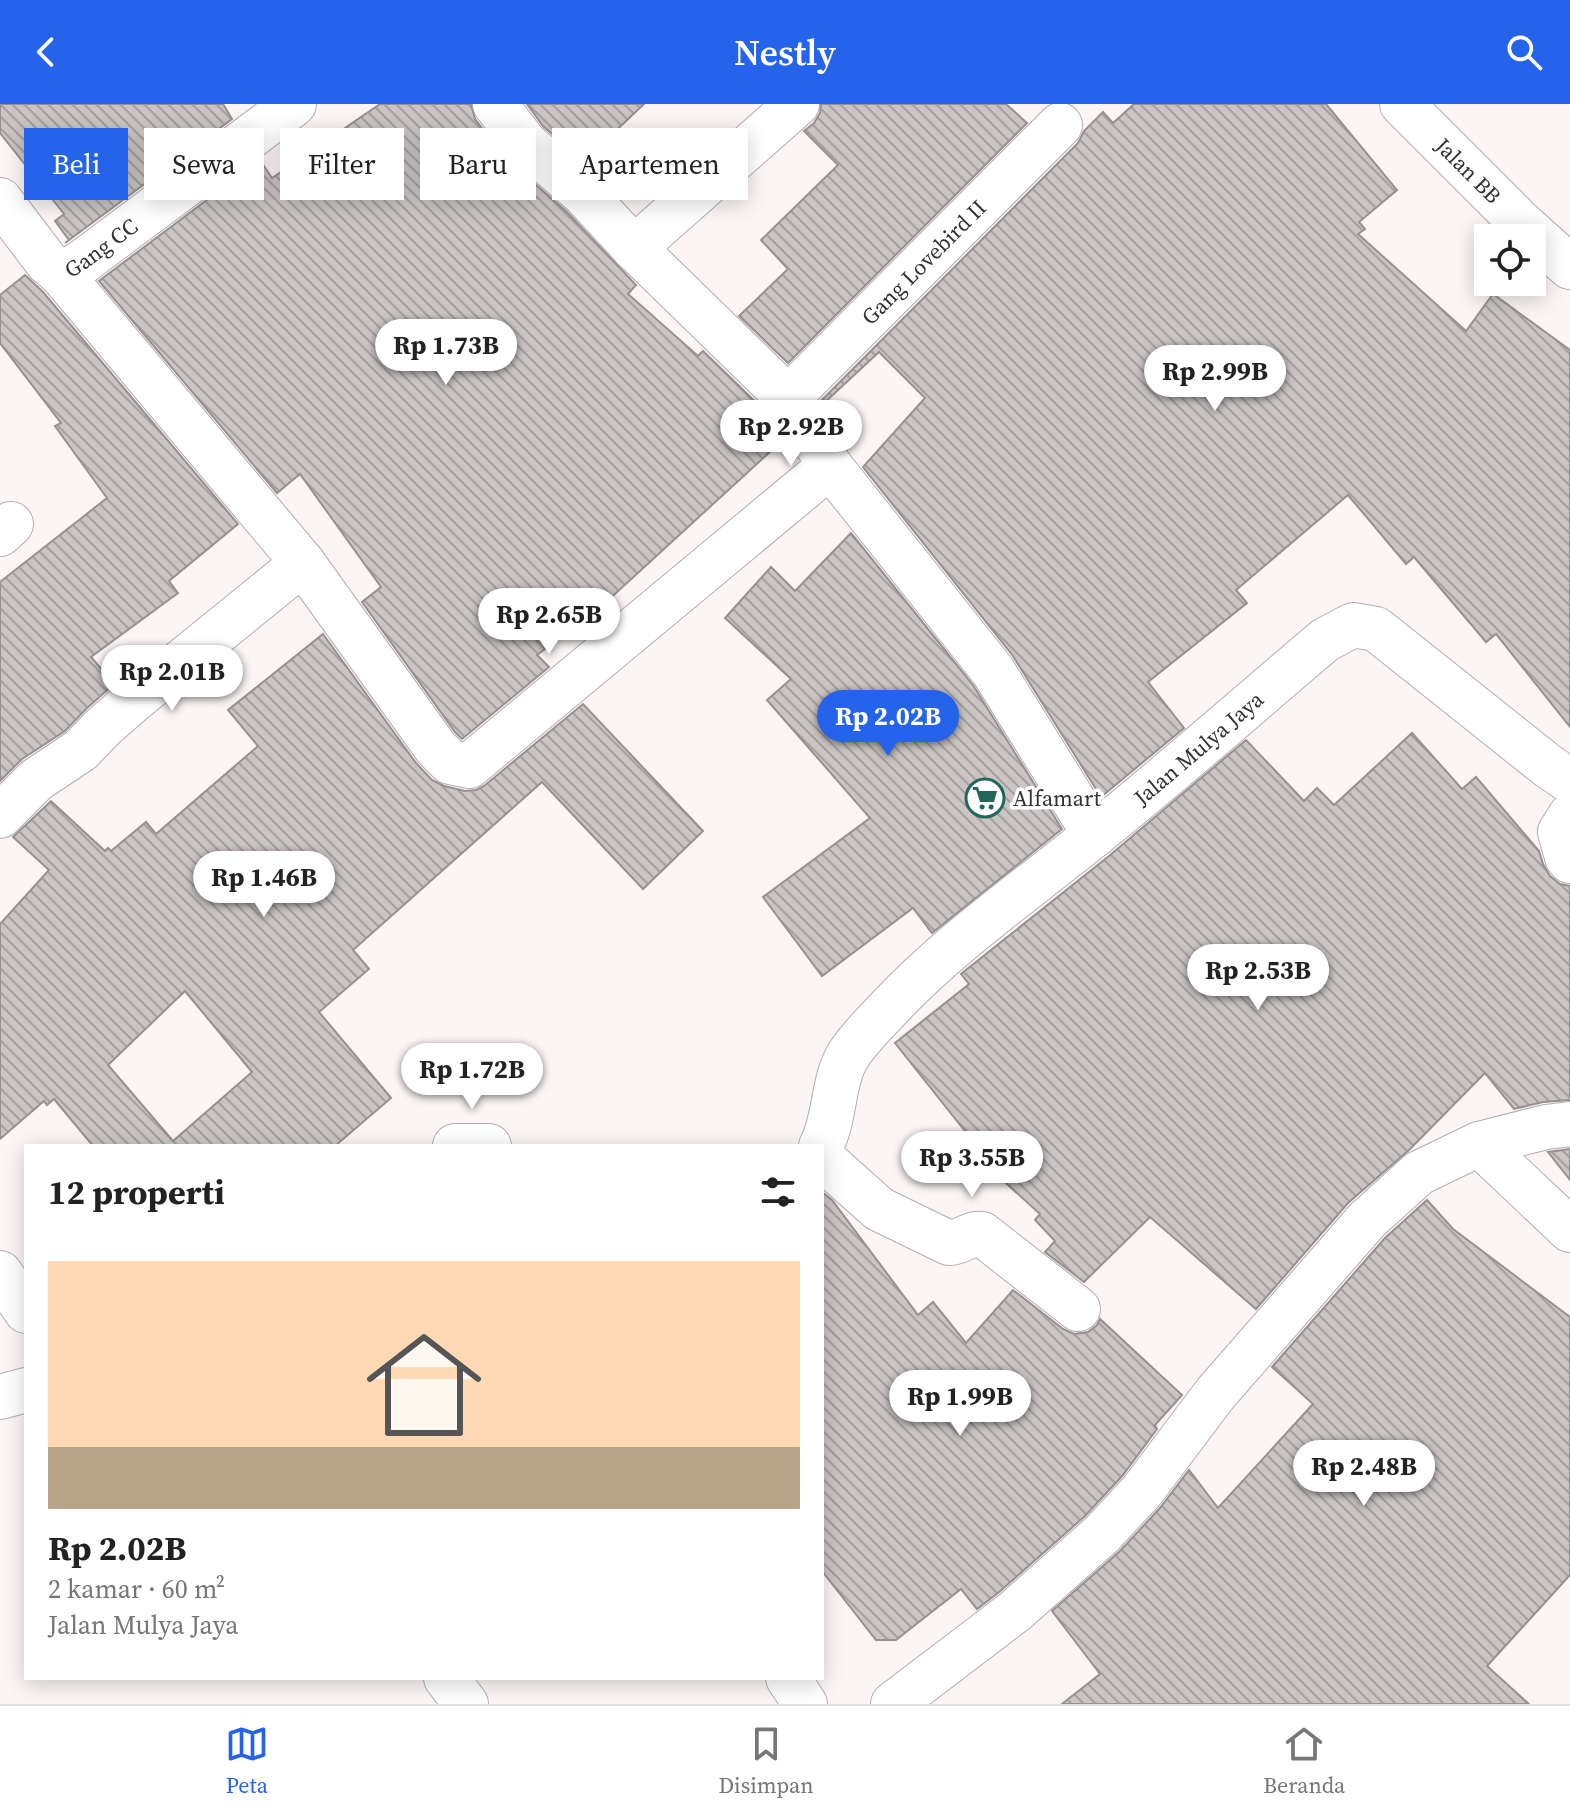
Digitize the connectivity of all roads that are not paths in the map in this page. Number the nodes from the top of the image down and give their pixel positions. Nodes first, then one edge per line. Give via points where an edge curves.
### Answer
1 (294, 104) edge
2 (495, 104) edge
3 (797, 104) edge
4 (1402, 104) edge
5 (1060, 125) dead end
6 (0, 200) edge
7 (634, 248) junction
8 (1570, 267) edge
9 (61, 274) junction
10 (788, 398) junction
11 (830, 466) junction
12 (303, 563) junction
13 (1570, 781) edge
14 (0, 816) edge
15 (1570, 816) edge
16 (1095, 835) junction
17 (1570, 861) edge
18 (1570, 1124) edge
19 (822, 1144) edge
20 (1479, 1144) junction
21 (824, 1160) edge
22 (1570, 1230) edge
23 (0, 1273) edge
24 (24, 1308) edge
25 (1078, 1309) dead end
26 (24, 1391) edge
27 (0, 1397) edge
28 (448, 1680) edge
29 (789, 1680) edge
30 (466, 1704) edge
31 (805, 1704) edge
32 (893, 1704) edge

1 - 9 street, Gang CC
2 - 7 street via 525,143 583,193
3 - 7 street
4 - 8 street, Jalan BB
5 - 10 street, Gang Lovebird II
6 - 9 street, Gang CC
7 - 10 street
9 - 12 street
10 - 11 street
11 - 12 street via 469,766 450,762 436,748
11 - 16 street via 993,671
12 - 14 street via 134,700 81,750 36,780
13 - 16 street, Jalan Mulya Jaya via 1376,629 1353,625 1325,640
15 - 17 street via 1560,832
16 - 19 street, Jalan Mulya Jaya via 915,981 867,1032 848,1055
18 - 20 street
20 - 22 street
20 - 32 street via 1419,1173 1367,1220 1102,1534 1014,1612
21 - 25 street via 879,1209 949,1243 982,1234
23 - 24 street
26 - 27 street
28 - 30 street
29 - 31 street

